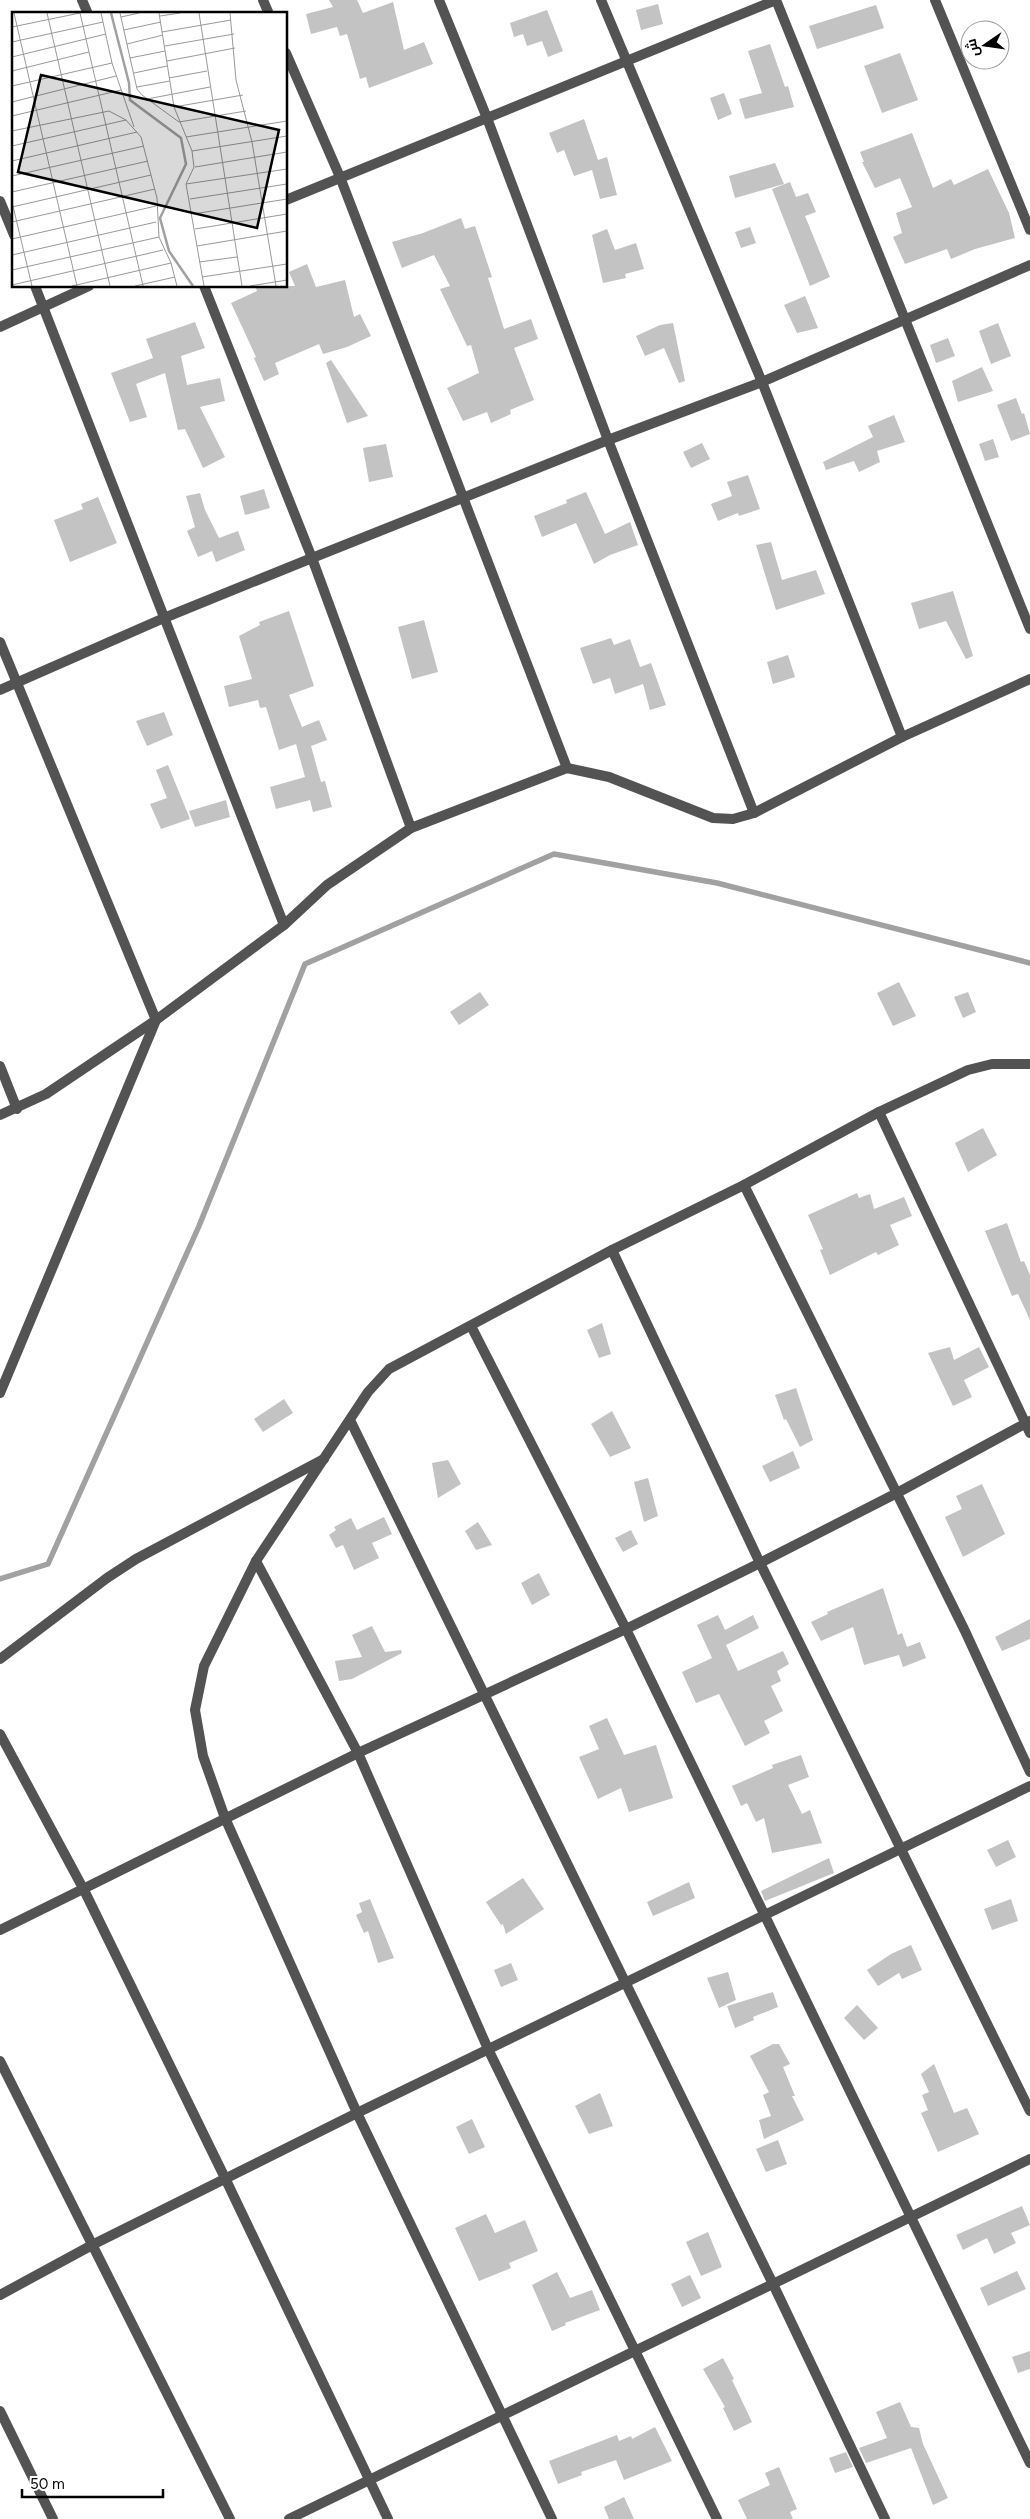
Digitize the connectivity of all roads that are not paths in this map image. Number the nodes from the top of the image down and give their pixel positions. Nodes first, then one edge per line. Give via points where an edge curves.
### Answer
1 (82, 0) edge
2 (263, 0) edge
3 (439, 0) edge
4 (601, 0) edge
5 (776, 0) edge
6 (935, 0) edge
7 (87, 12) edge
8 (268, 12) edge
9 (288, 58) edge
10 (627, 62) junction
11 (487, 118) junction
12 (340, 177) junction
13 (288, 199) edge
14 (0, 201) edge
15 (12, 230) edge
16 (1030, 230) edge
17 (1030, 265) edge
18 (36, 288) edge
19 (85, 288) edge
20 (205, 288) edge
21 (43, 307) junction
22 (905, 319) junction
23 (0, 327) edge
24 (762, 382) junction
25 (608, 440) junction
26 (463, 500) junction
27 (312, 558) junction
28 (164, 618) junction
29 (1030, 629) edge
30 (0, 642) edge
31 (1030, 678) edge
32 (17, 683) junction
33 (0, 690) edge
34 (902, 737) junction
35 (567, 768) junction
36 (754, 813) junction
37 (411, 828) junction
38 (284, 925) junction
39 (156, 1020) junction
40 (1030, 1064) edge
41 (0, 1066) edge
42 (17, 1108) junction
43 (879, 1112) junction
44 (0, 1115) edge
45 (744, 1185) junction
46 (612, 1250) junction
47 (470, 1326) junction
48 (0, 1393) edge
49 (350, 1420) junction
50 (1028, 1426) edge
51 (325, 1458) junction
52 (897, 1493) junction
53 (256, 1561) junction
54 (760, 1563) junction
55 (626, 1629) junction
56 (0, 1659) edge
57 (484, 1695) junction
58 (0, 1734) edge
59 (358, 1753) junction
60 (1030, 1772) edge
61 (1030, 1786) edge
62 (225, 1818) junction
63 (901, 1848) junction
64 (84, 1890) junction
65 (764, 1915) junction
66 (0, 1930) edge
67 (625, 1984) junction
68 (488, 2049) junction
69 (0, 2061) edge
70 (1030, 2111) edge
71 (357, 2113) junction
72 (1030, 2158) edge
73 (226, 2178) junction
74 (911, 2216) junction
75 (94, 2244) junction
76 (773, 2284) junction
77 (0, 2295) edge
78 (635, 2351) junction
79 (0, 2411) edge
80 (501, 2417) junction
81 (1030, 2463) edge
82 (368, 2480) junction
83 (53, 2519) edge
84 (230, 2519) edge
85 (289, 2519) edge
86 (388, 2519) edge
87 (552, 2519) edge
88 (717, 2519) edge
89 (885, 2519) edge

1 - 7 street
2 - 8 street
3 - 11 street
4 - 10 street
5 - 10 street
5 - 22 street
6 - 16 street
9 - 12 street
10 - 11 street
10 - 24 street
11 - 12 street
11 - 25 street
12 - 13 street
12 - 26 street
14 - 15 street
17 - 22 street
18 - 21 street
19 - 21 street
20 - 27 street
21 - 23 street
21 - 28 street
22 - 24 street
22 - 29 street
24 - 25 street
24 - 34 street
25 - 26 street
25 - 36 street
26 - 27 street
26 - 35 street
27 - 28 street
27 - 37 street
28 - 32 street
28 - 38 street
30 - 32 street
31 - 34 street
32 - 33 street
32 - 39 street
34 - 36 street
35 - 36 street via 610,777 713,818 733,820
35 - 37 street
37 - 38 street via 327,885
38 - 39 street
39 - 42 street via 46,1094
39 - 48 street
40 - 43 street via 992,1064 968,1070
41 - 42 street
42 - 44 street
43 - 45 street
43 - 50 street
45 - 46 street
45 - 52 street
46 - 47 street
46 - 54 street
47 - 49 street via 389,1370 368,1392
47 - 55 street
49 - 51 street
49 - 57 street
50 - 52 street
51 - 53 street
51 - 56 street via 136,1559
52 - 54 street
52 - 60 street
53 - 59 street
53 - 62 street via 204,1666 195,1710 203,1756
54 - 55 street
54 - 63 street
55 - 57 street
55 - 65 street
57 - 59 street
57 - 67 street
58 - 64 street
59 - 62 street
59 - 68 street
61 - 63 street
62 - 64 street
62 - 71 street
63 - 65 street
63 - 70 street
64 - 66 street
64 - 73 street
65 - 67 street
65 - 74 street
67 - 68 street
67 - 76 street
68 - 71 street
68 - 78 street
69 - 75 street
71 - 73 street
71 - 80 street
72 - 74 street
73 - 75 street
73 - 82 street
74 - 76 street
74 - 81 street
75 - 77 street
75 - 84 street
76 - 78 street
76 - 89 street
78 - 80 street
78 - 88 street
79 - 83 street
80 - 82 street
80 - 87 street
82 - 85 street
82 - 86 street

